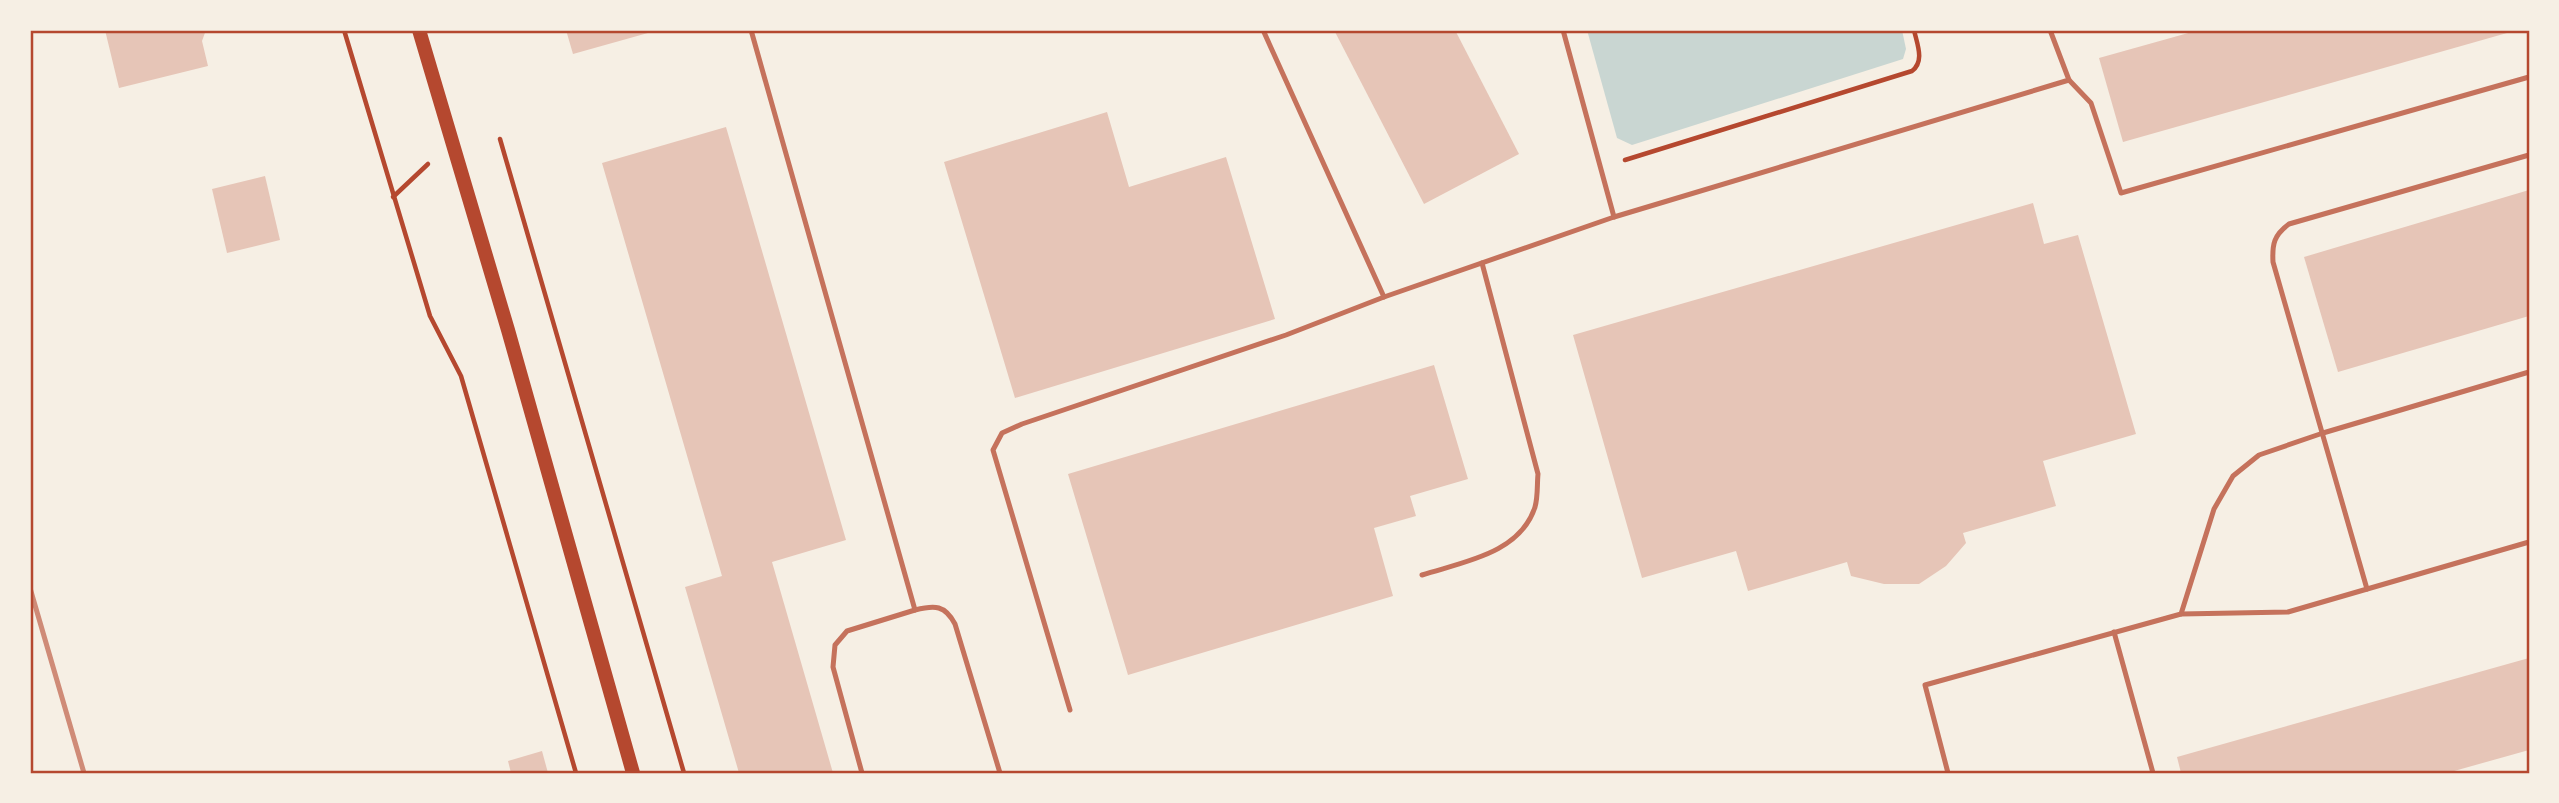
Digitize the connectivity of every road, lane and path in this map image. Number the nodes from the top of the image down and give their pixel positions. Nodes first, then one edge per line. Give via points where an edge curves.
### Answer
1 (344, 30) edge
2 (419, 30) edge
3 (751, 30) edge
4 (1263, 30) edge
5 (1563, 30) edge
6 (1914, 30) edge
7 (2050, 30) edge
8 (2529, 76) edge
9 (2069, 80) junction
10 (500, 139) dead end
11 (2529, 155) edge
12 (429, 164) dead end
13 (1601, 167) junction
14 (393, 197) junction
15 (1614, 217) junction
16 (1482, 263) junction
17 (1384, 297) junction
18 (2529, 372) edge
19 (2323, 433) junction
20 (2529, 542) edge
21 (1422, 575) dead end
22 (2367, 589) junction
23 (915, 610) junction
24 (2181, 614) junction
25 (2114, 632) junction
26 (1070, 710) dead end
27 (576, 773) edge
28 (633, 773) edge
29 (684, 773) edge
30 (862, 773) edge
31 (1000, 773) edge
32 (1948, 773) edge
33 (2153, 773) edge

1 - 14 path
2 - 28 main road
3 - 23 lane
4 - 17 lane
5 - 13 lane
6 - 13 path via 1920,58 1912,71
7 - 9 lane
8 - 9 lane via 2121,193 2091,103
9 - 15 lane
10 - 29 path
11 - 19 lane via 2289,224 2278,232 2272,246 2273,262
12 - 14 path
13 - 15 lane
14 - 27 path via 430,316 461,376
15 - 16 lane
16 - 17 lane
16 - 21 lane via 1538,474 1535,506 1521,534 1492,552
17 - 26 lane via 1002,433 993,450
18 - 19 lane
19 - 22 lane
19 - 24 lane via 2259,455 2233,476 2214,509
20 - 22 lane
22 - 24 lane via 2288,612
23 - 30 lane via 847,631 835,645 833,667
23 - 31 lane via 937,607 949,613 955,624
24 - 25 lane
25 - 32 lane via 1925,685
25 - 33 lane

